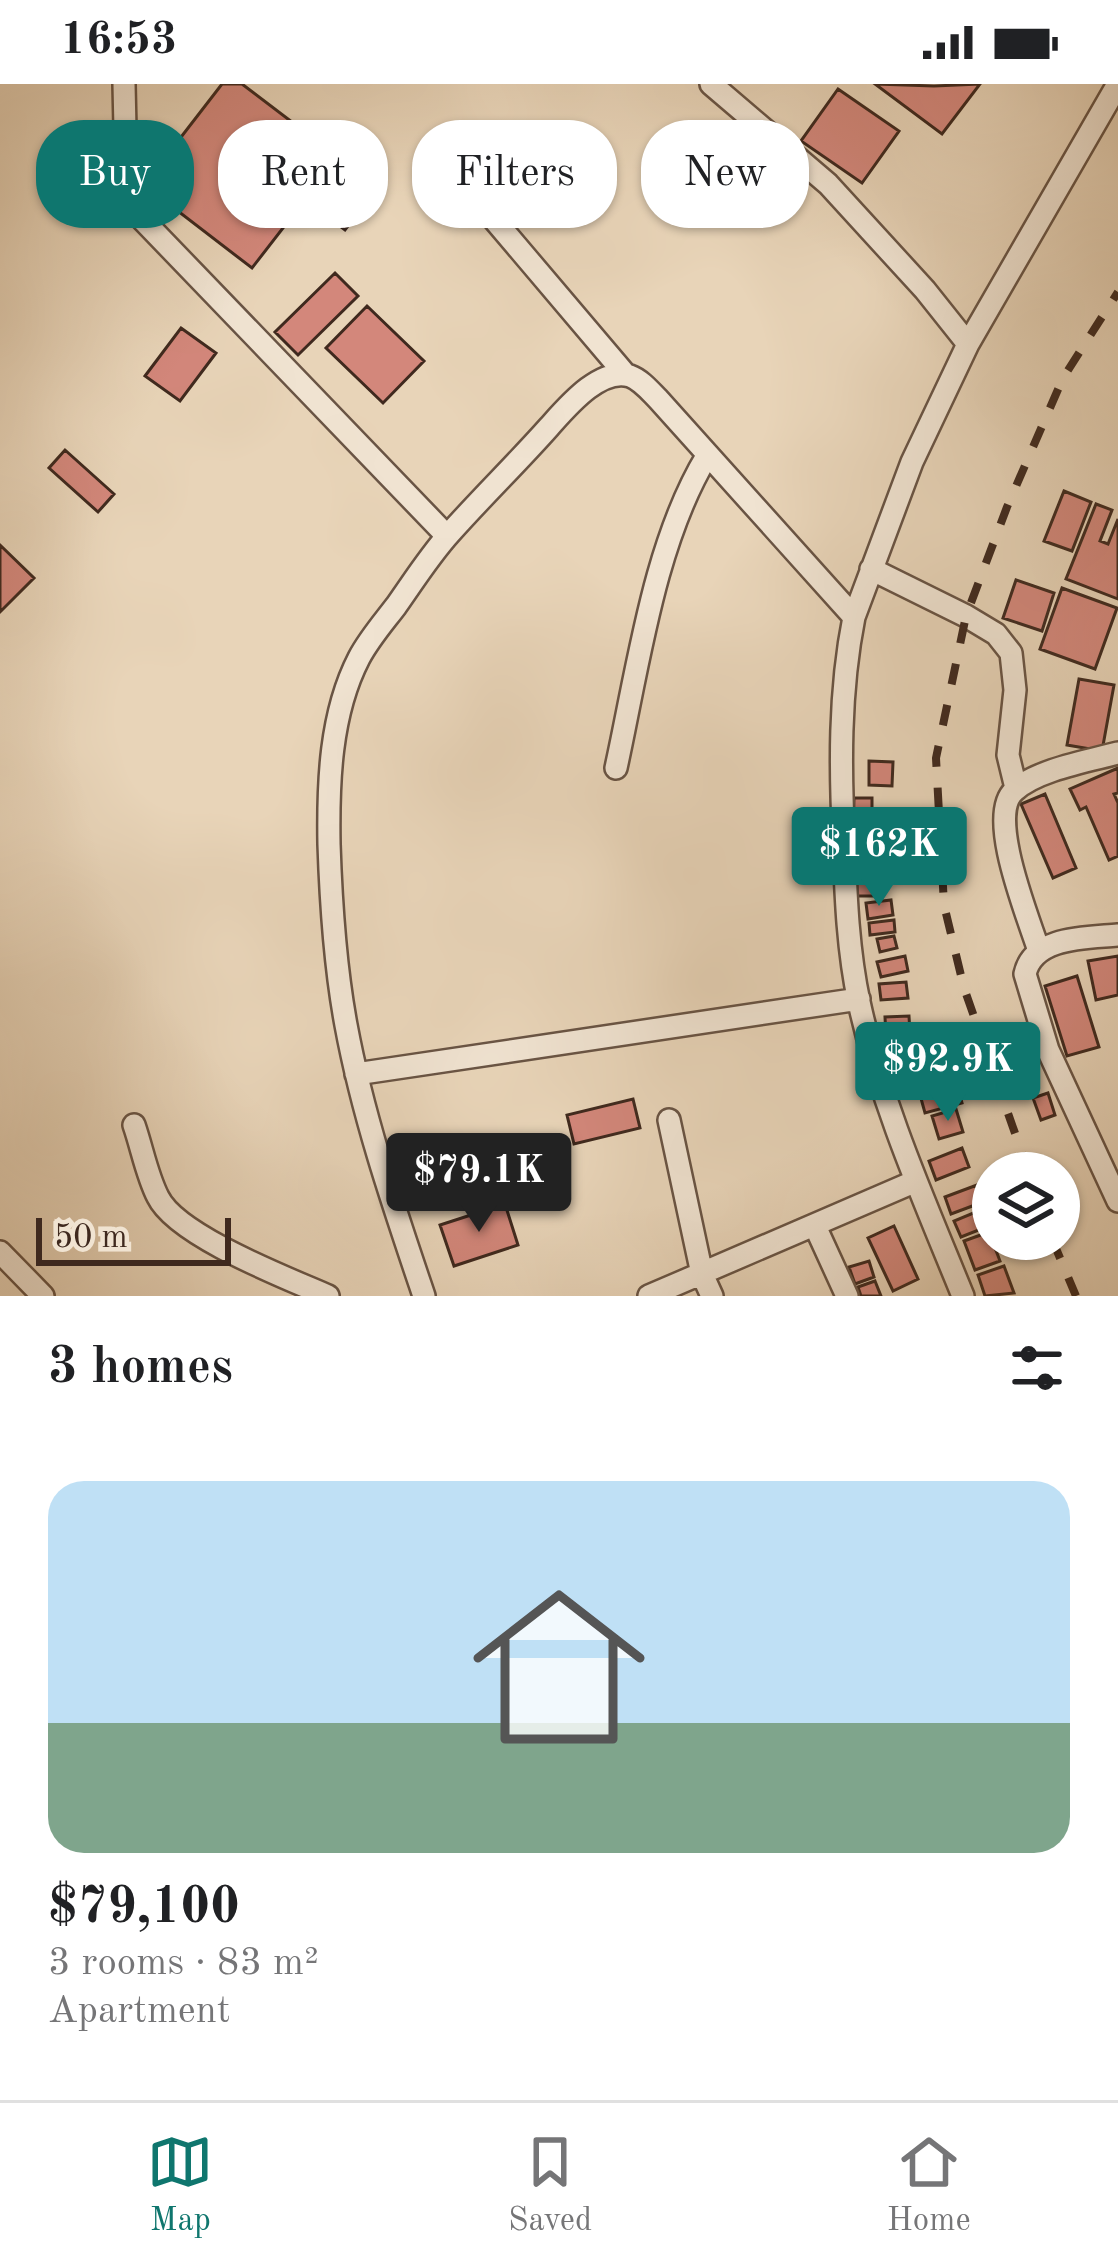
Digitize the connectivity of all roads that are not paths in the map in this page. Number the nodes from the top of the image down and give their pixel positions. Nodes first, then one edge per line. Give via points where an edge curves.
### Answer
1 (124, 84) edge
2 (711, 84) edge
3 (1118, 84) edge
4 (501, 228) edge
5 (968, 344) junction
6 (625, 374) junction
7 (707, 456) junction
8 (447, 536) junction
9 (871, 569) junction
10 (854, 617) junction
11 (1118, 753) edge
12 (616, 767) dead end
13 (1016, 788) junction
14 (1118, 935) edge
15 (1039, 951) junction
16 (859, 999) junction
17 (356, 1074) junction
18 (669, 1120) dead end
19 (134, 1125) dead end
20 (916, 1180) junction
21 (1118, 1201) edge
22 (815, 1226) junction
23 (0, 1252) edge
24 (702, 1274) junction
25 (43, 1296) edge
26 (328, 1296) edge
27 (424, 1296) edge
28 (649, 1296) edge
29 (712, 1296) edge
30 (847, 1296) edge
31 (963, 1296) edge

1 - 8 street via 126,174 138,215
2 - 5 street via 828,184
3 - 5 street
4 - 6 street
5 - 9 street
6 - 7 street
6 - 8 street via 583,394
7 - 10 street
7 - 12 street via 659,573
8 - 17 street via 361,655 332,752 330,891
9 - 10 street
9 - 13 street via 966,616 1011,653 1008,755
10 - 16 street via 842,796
11 - 13 street
13 - 15 street via 1007,799 1005,836
14 - 15 street
15 - 21 street via 1027,963 1029,994
16 - 17 street
16 - 20 street
17 - 27 street
18 - 24 street
19 - 26 street via 159,1201 223,1249
20 - 22 street
20 - 31 street
22 - 24 street
22 - 30 street
23 - 25 street
24 - 28 street
24 - 29 street

